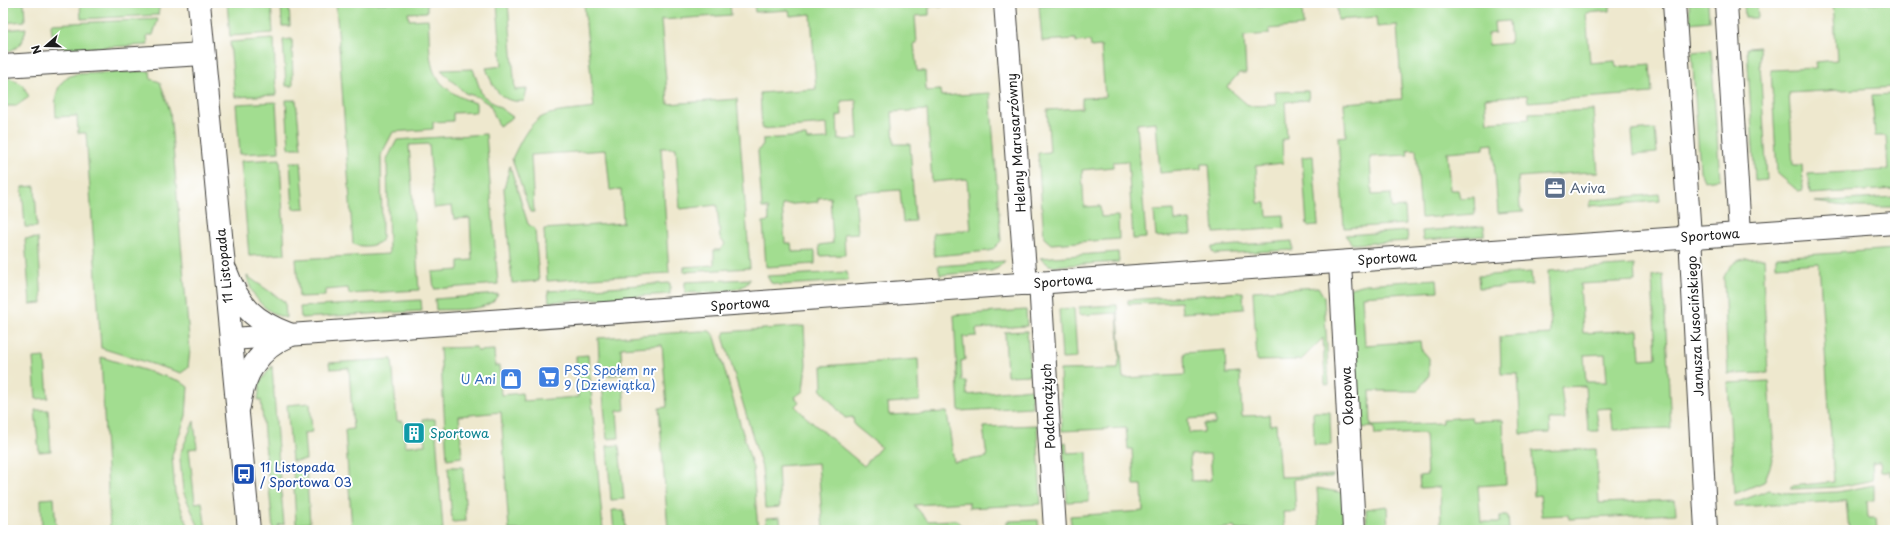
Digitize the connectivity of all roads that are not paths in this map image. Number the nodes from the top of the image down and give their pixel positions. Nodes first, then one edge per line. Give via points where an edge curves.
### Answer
1 (199, 3) edge
2 (1005, 3) edge
3 (1674, 3) edge
4 (1726, 3) edge
5 (203, 54) junction
6 (3, 66) edge
7 (1895, 222) edge
8 (1740, 233) junction
9 (1690, 236) junction
10 (1340, 262) junction
11 (224, 267) junction
12 (1033, 283) junction
13 (292, 335) junction
14 (232, 339) junction
15 (238, 409) junction
16 (249, 530) edge
17 (1055, 530) edge
18 (1354, 530) edge
19 (1706, 530) edge

1 - 5 street, 11 Listopada
2 - 12 street, Heleny Marusarzówny
3 - 9 street, Janusza Kusocińskiego
4 - 8 street
5 - 6 street
5 - 11 street, 11 Listopada
7 - 8 street, Sportowa
8 - 9 street, Sportowa
9 - 10 street, Sportowa
9 - 19 street, Janusza Kusocińskiego
10 - 12 street, Sportowa
10 - 18 street, Okopowa
11 - 13 street via 232,288 255,318
11 - 14 street, 11 Listopada
12 - 13 street, Sportowa
12 - 17 street, Podchorążych
13 - 14 street, Sportowa
13 - 15 street via 280,340 258,357 248,371
14 - 15 street, 11 Listopada
15 - 16 street, 11 Listopada

